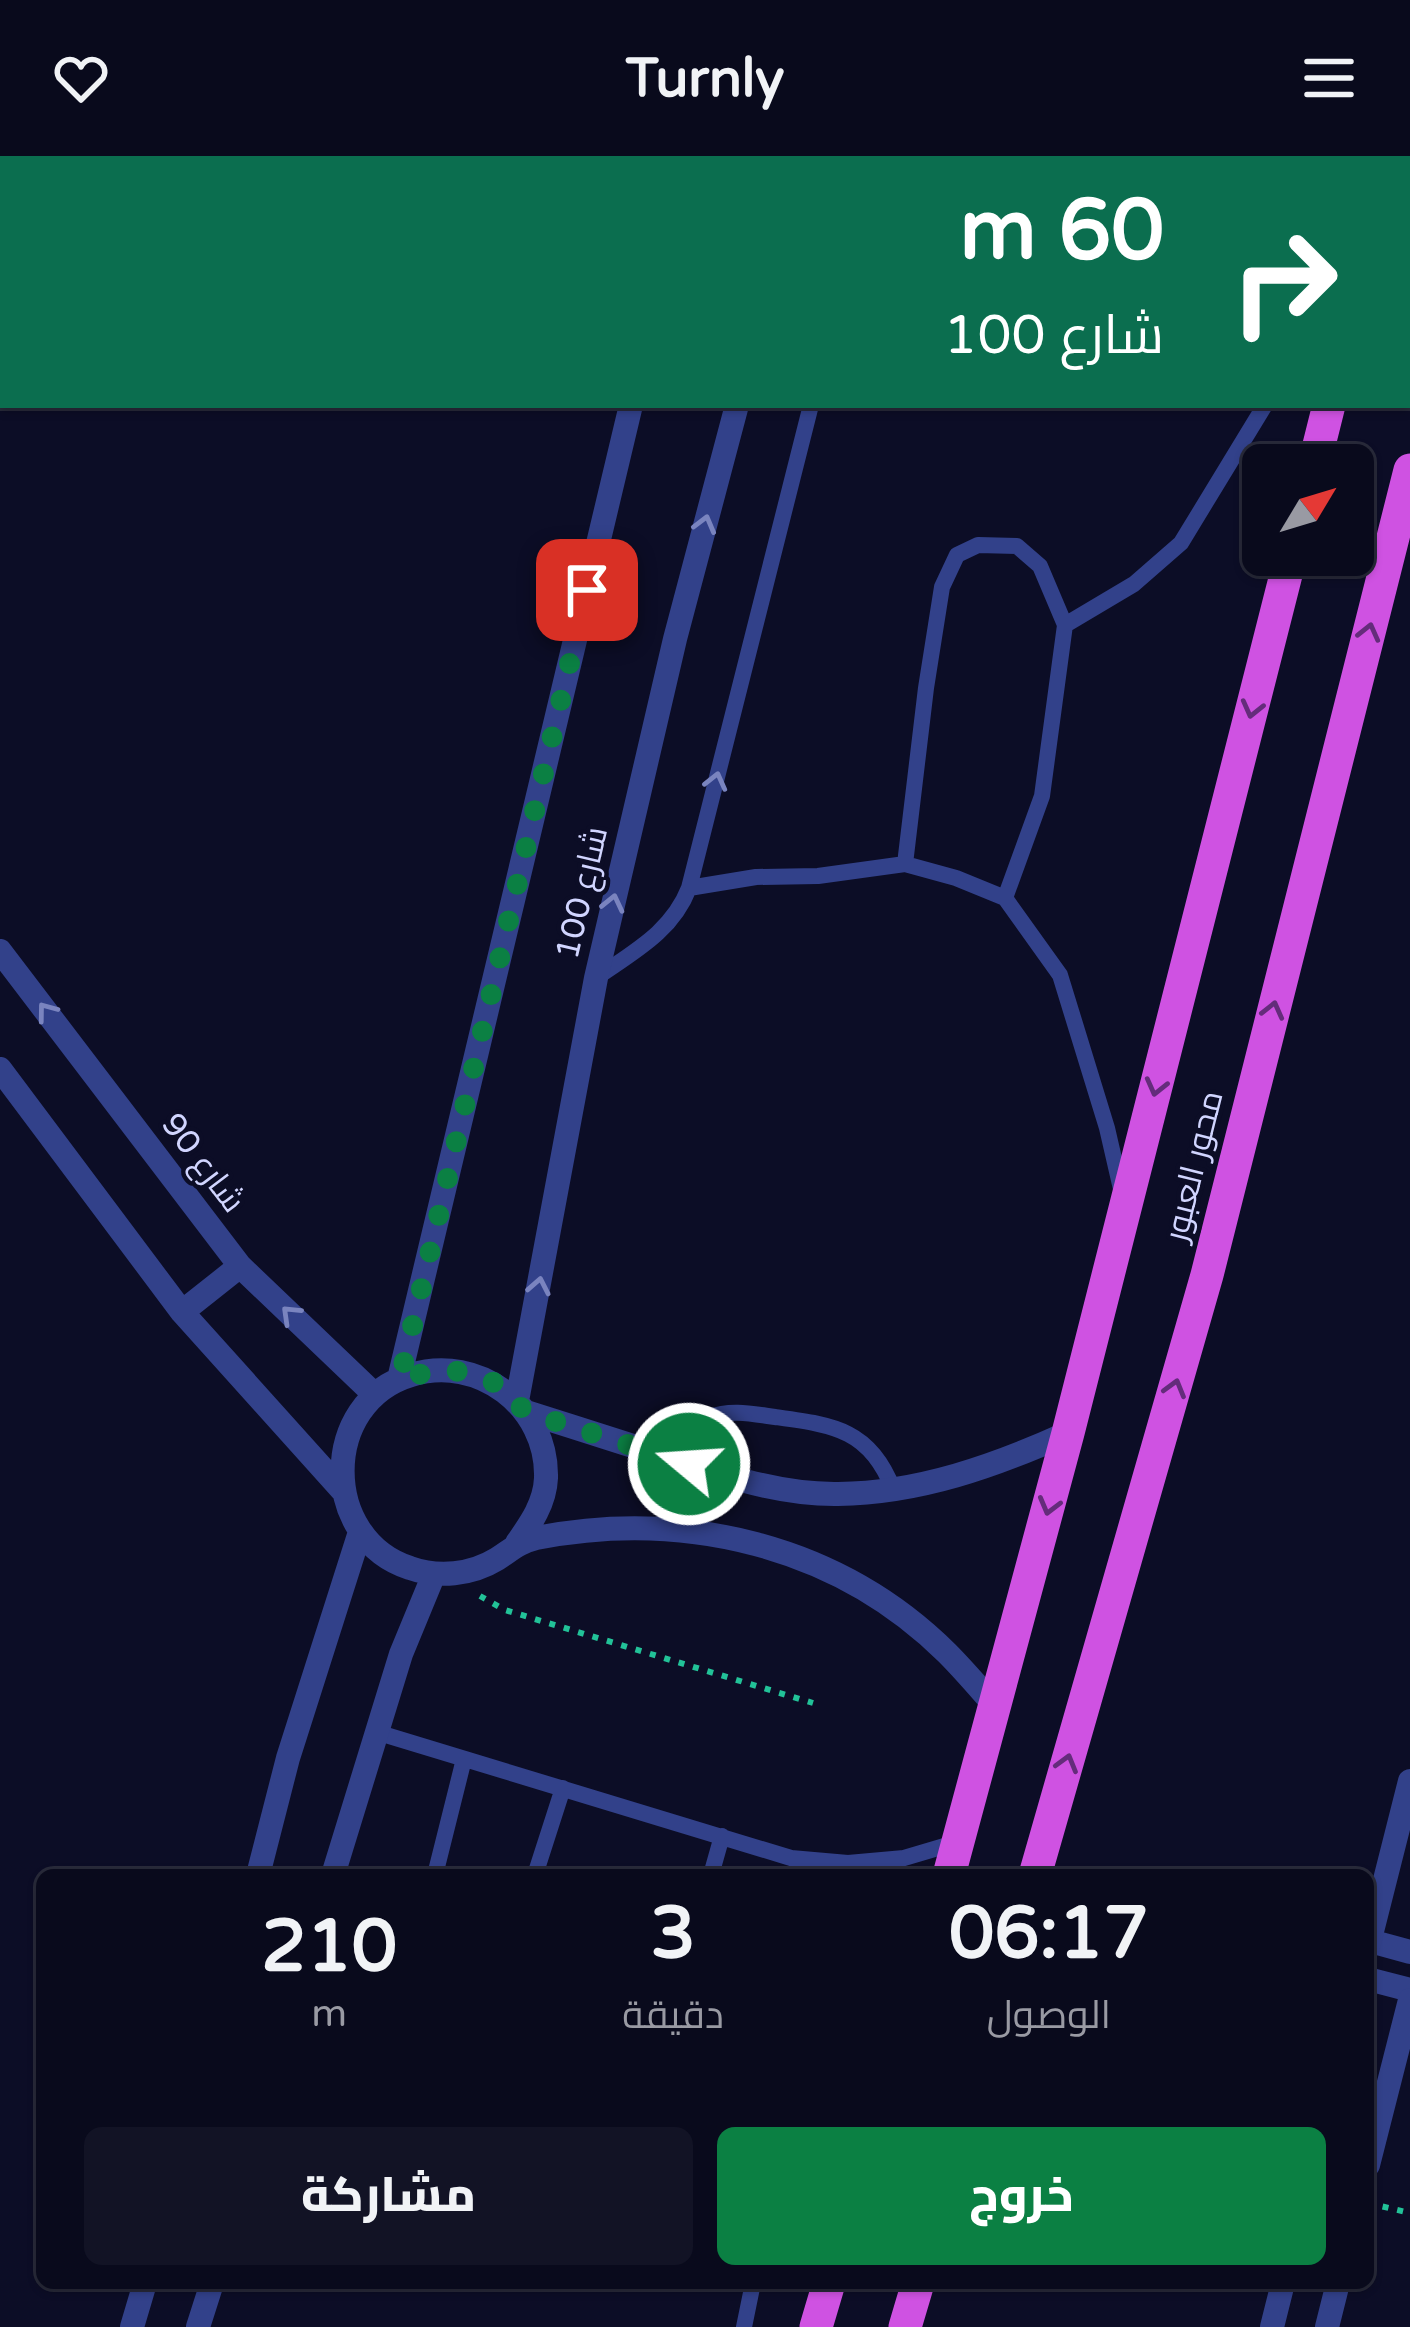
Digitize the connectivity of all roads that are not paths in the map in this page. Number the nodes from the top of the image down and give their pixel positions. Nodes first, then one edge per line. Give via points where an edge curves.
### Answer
1 (630, 408) edge
2 (735, 408) edge
3 (810, 408) edge
4 (1263, 408) edge
5 (1328, 408) edge
6 (1319, 444) edge
7 (1410, 470) edge
8 (1286, 576) edge
9 (1065, 625) junction
10 (905, 864) junction
11 (689, 888) junction
12 (1005, 898) junction
13 (0, 951) edge
14 (596, 978) junction
15 (0, 1069) edge
16 (1125, 1209) junction
17 (240, 1266) junction
18 (182, 1312) junction
19 (400, 1379) junction
20 (375, 1395) junction
21 (522, 1406) junction
22 (1068, 1433) junction
23 (656, 1453) junction
24 (342, 1490) junction
25 (893, 1490) junction
26 (360, 1532) junction
27 (517, 1543) junction
28 (434, 1574) junction
29 (996, 1707) junction
30 (376, 1732) junction
31 (464, 1759) junction
32 (1410, 1781) edge
33 (563, 1788) junction
34 (722, 1836) junction
35 (959, 1842) junction
36 (260, 1869) edge
37 (335, 1869) edge
38 (436, 1869) edge
39 (537, 1869) edge
40 (713, 1869) edge
41 (951, 1869) edge
42 (1037, 1869) edge
43 (1374, 1924) edge
44 (1374, 1945) edge
45 (1410, 1952) edge
46 (1374, 1980) edge
47 (1410, 1990) edge
48 (1410, 2000) edge
49 (1374, 2141) edge
50 (143, 2289) edge
51 (210, 2289) edge
52 (752, 2289) edge
53 (827, 2289) edge
54 (916, 2289) edge
55 (1282, 2289) edge
56 (1336, 2289) edge
57 (132, 2327) edge
58 (199, 2327) edge
59 (744, 2327) edge
60 (816, 2327) edge
61 (905, 2327) edge
62 (1272, 2327) edge
63 (1327, 2327) edge

1 - 19 street, شارع 100
14 -> 2 street, شارع 100
11 -> 3 lane
4 - 9 lane via 1181,543 1134,584
5 - 6 highway
42 -> 7 highway, محور العبور via 1207,1275
8 -> 16 highway, محور العبور
9 - 10 lane via 1040,566 1018,546 978,545 958,555 942,587
9 - 12 lane via 1042,796
10 - 11 lane
10 - 12 lane
11 - 14 lane via 662,932
12 - 16 lane via 1060,975
17 -> 13 street, شارع 90
21 -> 14 street, شارع 100
15 - 18 street
16 - 22 highway, محور العبور
17 - 18 street
20 -> 17 street, شارع 90
18 - 24 street
19 - 20 street
19 - 21 street via 442,1369 469,1373
20 - 24 street via 344,1445
21 - 23 street
21 - 27 street via 542,1444 546,1479 537,1514
22 - 25 street via 955,1477
22 -> 29 highway, محور العبور
23 - 25 street via 780,1488
23 - 25 lane via 728,1412 813,1422 872,1450
24 - 26 street
26 - 28 street via 406,1568
26 - 36 street
27 - 28 street via 490,1564
27 - 29 street via 606,1528 754,1542 823,1567 889,1604
28 - 30 street
29 - 35 highway, محور العبور
30 - 31 lane
30 - 37 street
31 - 33 lane
31 - 38 lane
32 - 43 street
33 - 34 lane
33 - 39 lane
34 - 35 lane via 791,1858 848,1863
34 - 40 lane
35 - 41 highway, محور العبور
44 - 45 street
46 - 47 street
48 - 49 street
50 - 57 street
51 - 58 street
52 - 59 lane
53 - 60 highway
54 - 61 highway
55 - 62 street
56 - 63 street

